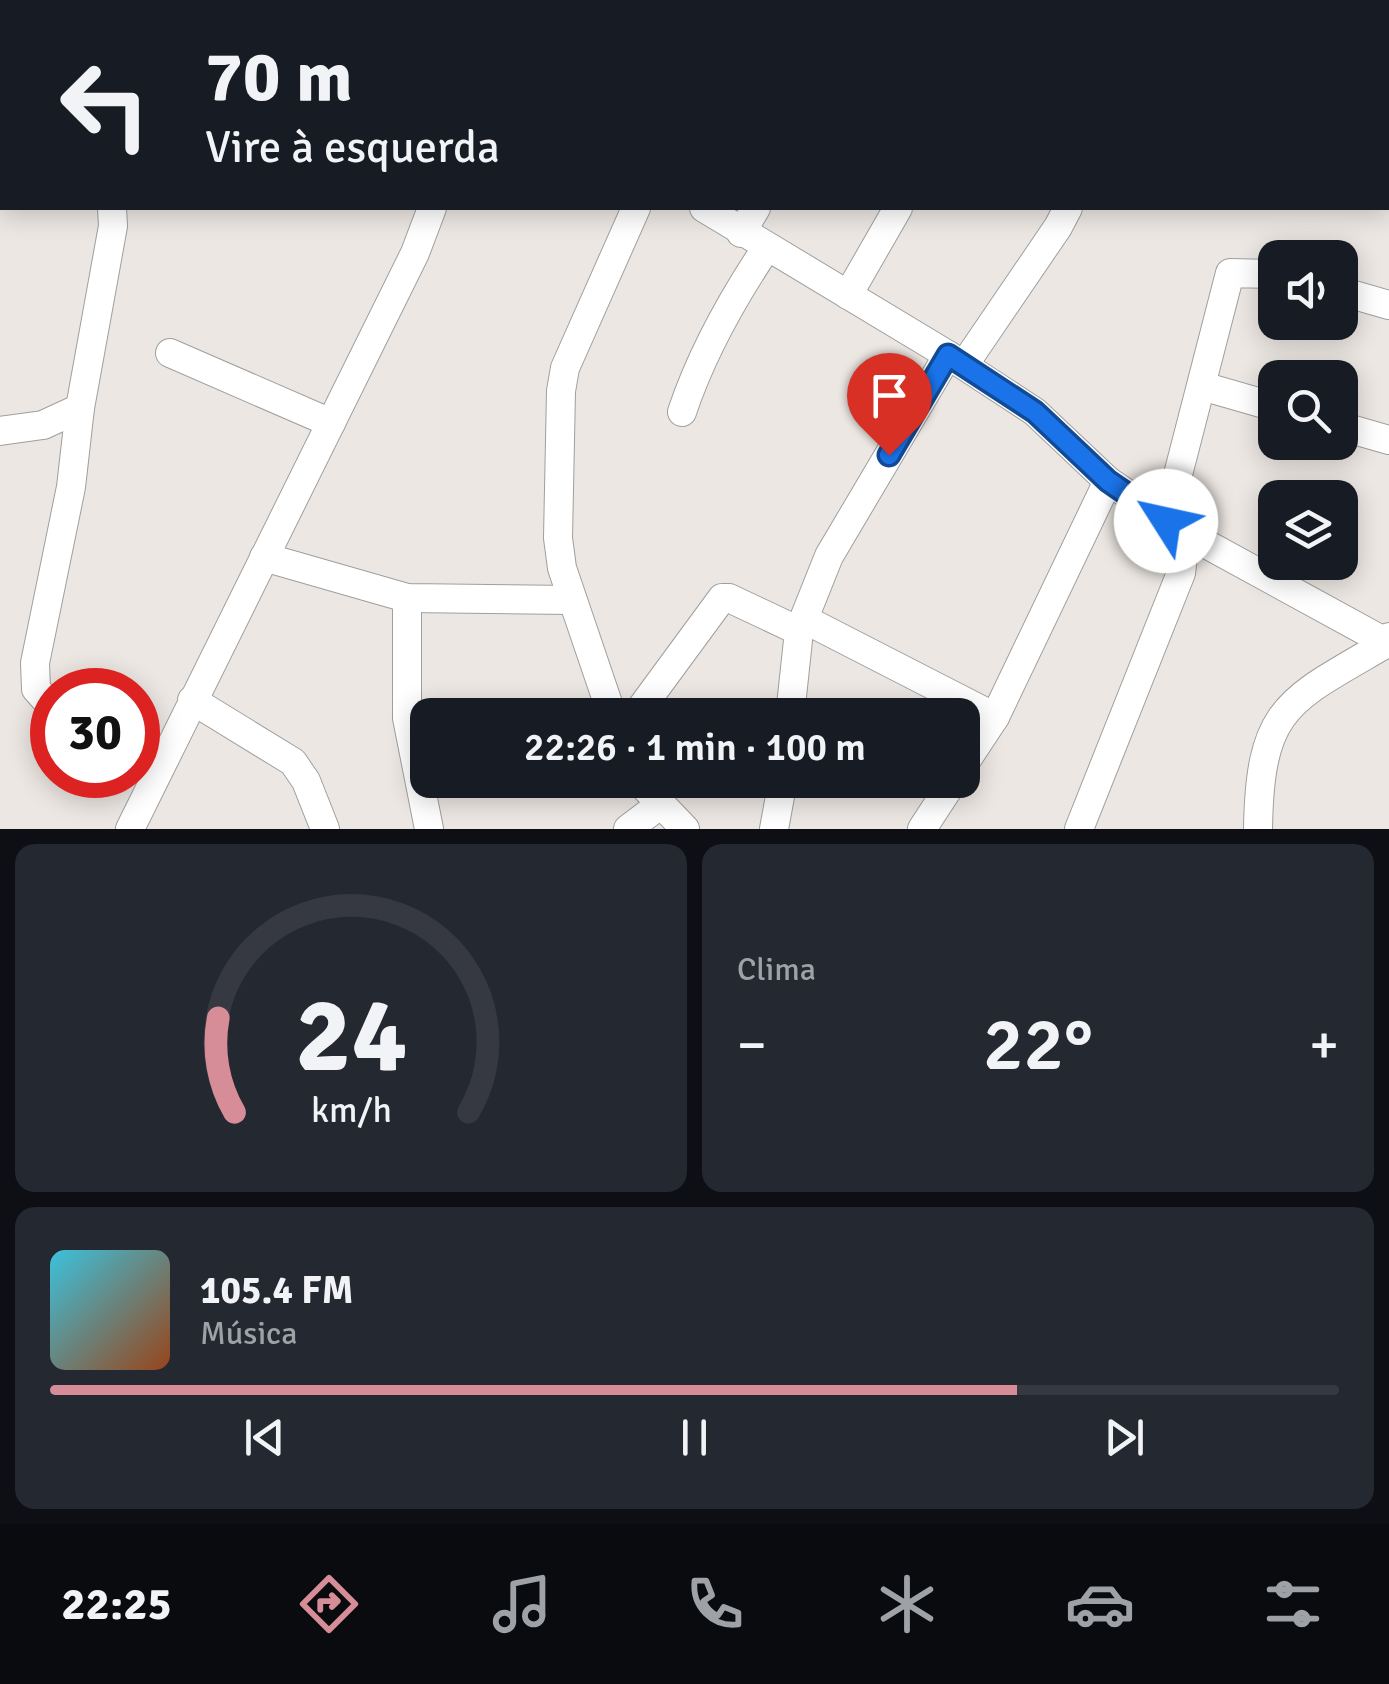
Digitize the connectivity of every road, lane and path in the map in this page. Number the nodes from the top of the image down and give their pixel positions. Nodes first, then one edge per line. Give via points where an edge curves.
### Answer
1 (112, 210) edge
2 (431, 210) edge
3 (635, 210) edge
4 (707, 210) edge
5 (755, 210) edge
6 (897, 210) edge
7 (1067, 210) edge
8 (741, 233) junction
9 (767, 248) junction
10 (1258, 274) edge
11 (848, 296) junction
12 (1358, 296) edge
13 (1389, 305) edge
14 (170, 353) dead end
15 (956, 360) junction
16 (1202, 386) junction
17 (1258, 402) edge
18 (80, 408) junction
19 (682, 412) dead end
20 (331, 422) junction
21 (1358, 431) edge
22 (0, 432) edge
23 (1389, 440) edge
24 (1108, 481) junction
25 (1176, 527) junction
26 (264, 557) junction
27 (407, 598) junction
28 (571, 600) junction
29 (802, 625) junction
30 (1388, 641) edge
31 (35, 668) edge
32 (606, 698) edge
33 (648, 698) edge
34 (792, 698) edge
35 (192, 700) junction
36 (995, 717) junction
37 (980, 740) edge
38 (160, 744) edge
39 (139, 798) edge
40 (656, 798) edge
41 (780, 798) edge
42 (942, 798) edge
43 (662, 804) junction
44 (130, 829) edge
45 (325, 829) edge
46 (430, 829) edge
47 (628, 829) edge
48 (685, 829) edge
49 (774, 829) edge
50 (922, 829) edge
51 (1079, 829) edge
52 (1258, 829) edge

1 - 18 street
2 - 20 street
3 - 28 street via 565,368 561,391 558,538
4 - 8 street
5 - 8 street
6 - 11 street
7 - 15 street
8 - 9 street
9 - 11 street
9 - 19 street via 731,300
10 - 16 street via 1230,273
11 - 15 street
12 - 13 street
14 - 20 street
15 - 24 street via 1035,412
15 - 29 street via 829,556
16 - 17 street
16 - 25 street
18 - 22 street via 43,425
18 - 31 street
20 - 26 street
21 - 23 street
24 - 25 street
24 - 36 street
25 - 30 street
25 - 51 street via 1181,573
26 - 27 street
26 - 35 street
27 - 28 street
27 - 46 street via 407,718
28 - 32 street
29 - 33 street via 722,598
29 - 34 street
29 - 36 street
30 - 52 street via 1280,715 1259,781
35 - 38 street
35 - 45 street via 294,762
36 - 37 street
39 - 44 street
40 - 43 street
41 - 49 street
42 - 50 street
43 - 47 street
43 - 48 street

